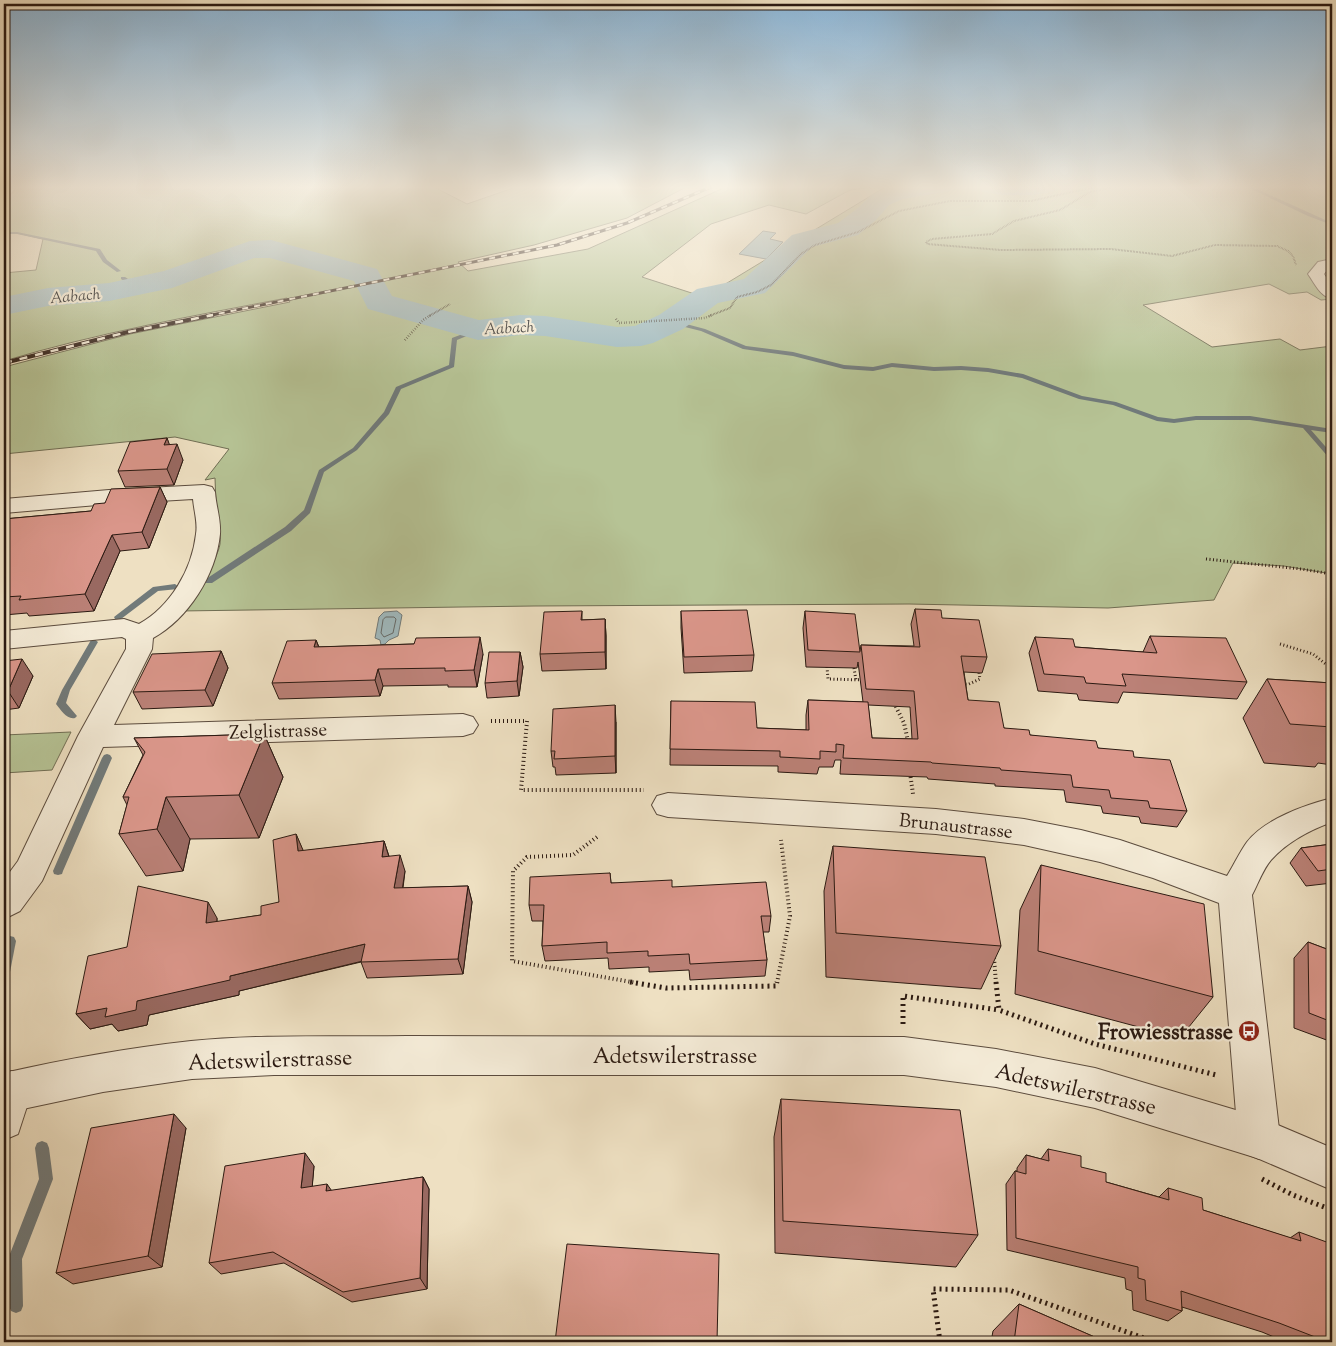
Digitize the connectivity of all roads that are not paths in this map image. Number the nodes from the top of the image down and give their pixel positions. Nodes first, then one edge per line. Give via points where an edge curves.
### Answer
1 (1332, 264) edge
2 (1329, 292) edge
3 (4, 506) edge
4 (140, 634) junction
5 (4, 640) edge
6 (463, 725) road end
7 (93, 736) junction
8 (668, 805) road end
9 (1332, 810) edge
10 (1235, 894) junction
11 (4, 904) edge
12 (6, 1102) edge
13 (1259, 1138) junction
14 (1332, 1169) edge

1 - 2 street via 1323,265 1316,274
3 - 4 street via 204,492 208,532 200,568 170,612
4 - 5 street via 124,628
4 - 7 street via 139,649
6 - 7 street, Zelglistrasse
7 - 11 street via 30,871
8 - 10 street, Brunaustrasse via 981,826 1082,843 1181,873
9 - 10 street via 1280,833 1259,851
10 - 13 street
12 - 13 street, Adetswilerstrasse via 103,1072 192,1060 407,1055 904,1056 996,1068 1095,1088
13 - 14 street, Adetswilerstrasse

